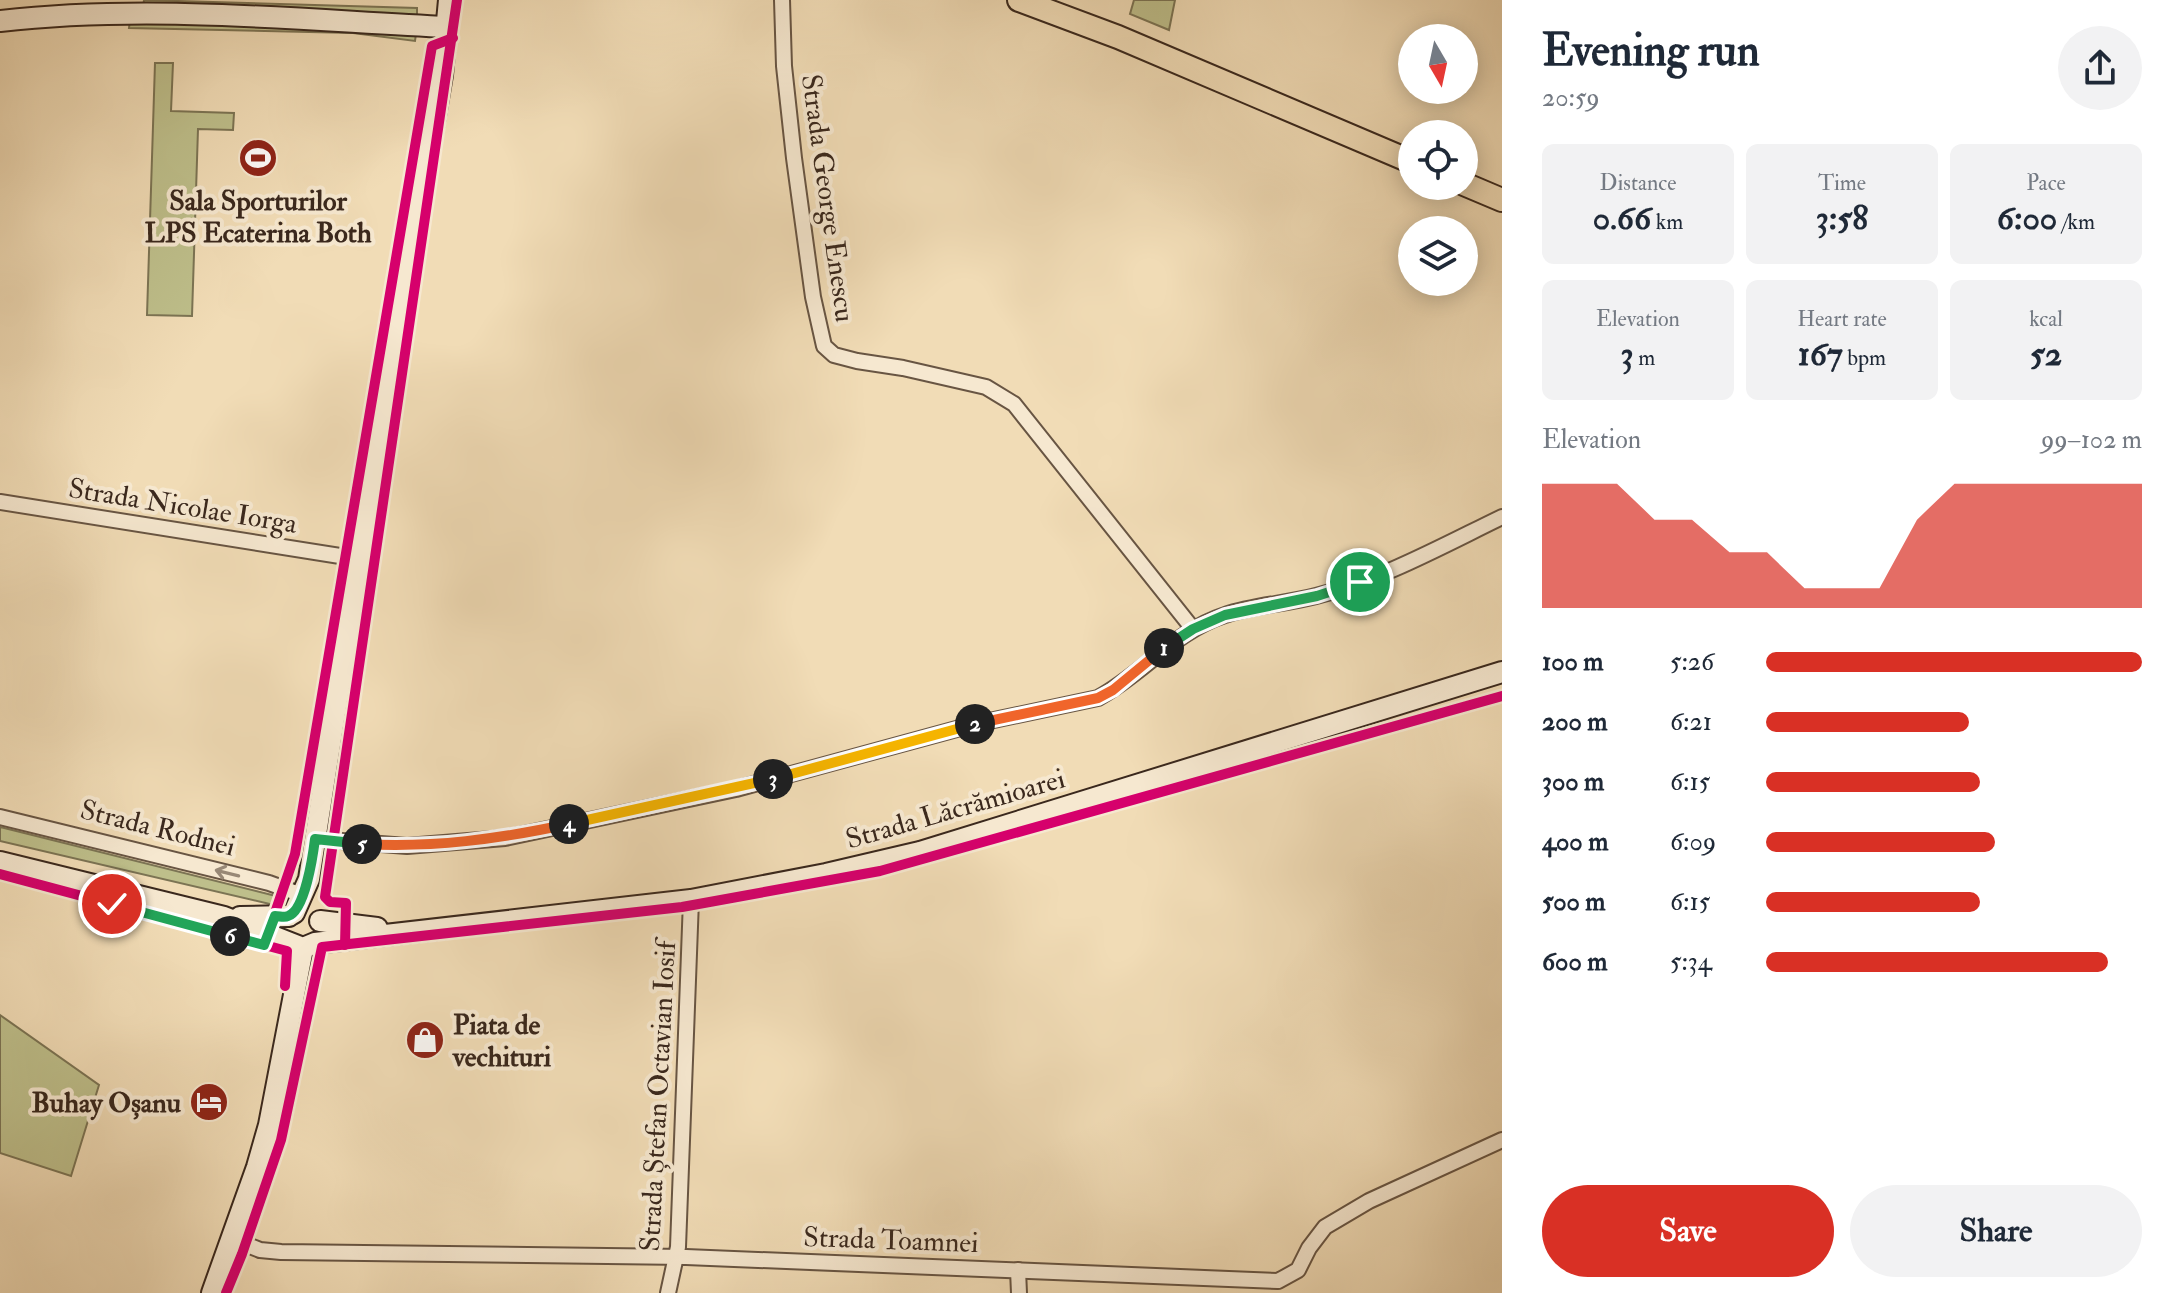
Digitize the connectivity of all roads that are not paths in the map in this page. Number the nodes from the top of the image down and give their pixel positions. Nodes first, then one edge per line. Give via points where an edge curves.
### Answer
1 (449, 0) edge
2 (782, 0) edge
3 (1019, 0) edge
4 (0, 21) edge
5 (448, 27) junction
6 (1398, 156) edge
7 (1478, 190) edge
8 (1502, 200) edge
9 (0, 502) edge
10 (1502, 517) edge
11 (359, 559) junction
12 (1193, 629) junction
13 (1502, 672) edge
14 (0, 817) edge
15 (315, 839) junction
16 (0, 862) edge
17 (691, 900) junction
18 (298, 901) junction
19 (224, 917) junction
20 (318, 918) junction
21 (409, 933) junction
22 (302, 944) junction
23 (1502, 1140) edge
24 (232, 1239) junction
25 (677, 1257) junction
26 (1018, 1270) junction
27 (212, 1293) edge
28 (668, 1293) edge
29 (1019, 1293) edge

1 - 5 main road
2 - 12 street, Strada George Enescu via 794,158 824,346 834,355 857,361 986,387 1014,404
3 - 6 main road
4 - 5 main road via 118,13
5 - 11 main road
7 - 8 main road
9 - 11 street, Strada Nicolae Iorga
10 - 12 street via 1360,582 1225,615
11 - 15 main road
12 - 15 street via 1098,698 975,724 736,789 505,838 407,846
13 - 17 main road, Strada Lăcrămioarei via 920,852
18 -> 14 street, Strada Rodnei via 269,883
15 - 18 main road
16 - 19 main road
17 - 21 main road, Strada Lăcrămioarei
17 - 25 street, Strada Ștefan Octavian Iosif
18 - 19 main road
18 - 20 main road
18 - 20 main road, Strada Lăcrămioarei
18 - 22 main road via 284,928
19 - 22 main road
20 - 21 main road, Strada Lăcrămioarei
20 - 22 main road via 321,933
21 - 22 main road, Strada Lăcrămioarei
22 - 24 main road via 269,1125
23 - 26 street, Strada Toamnei via 1325,1227 1298,1270 1278,1281
24 - 25 street, Strada Toamnei via 281,1252
24 - 27 main road
25 - 26 street, Strada Toamnei
25 - 28 street, Strada Ștefan Octavian Iosif
26 - 29 street

